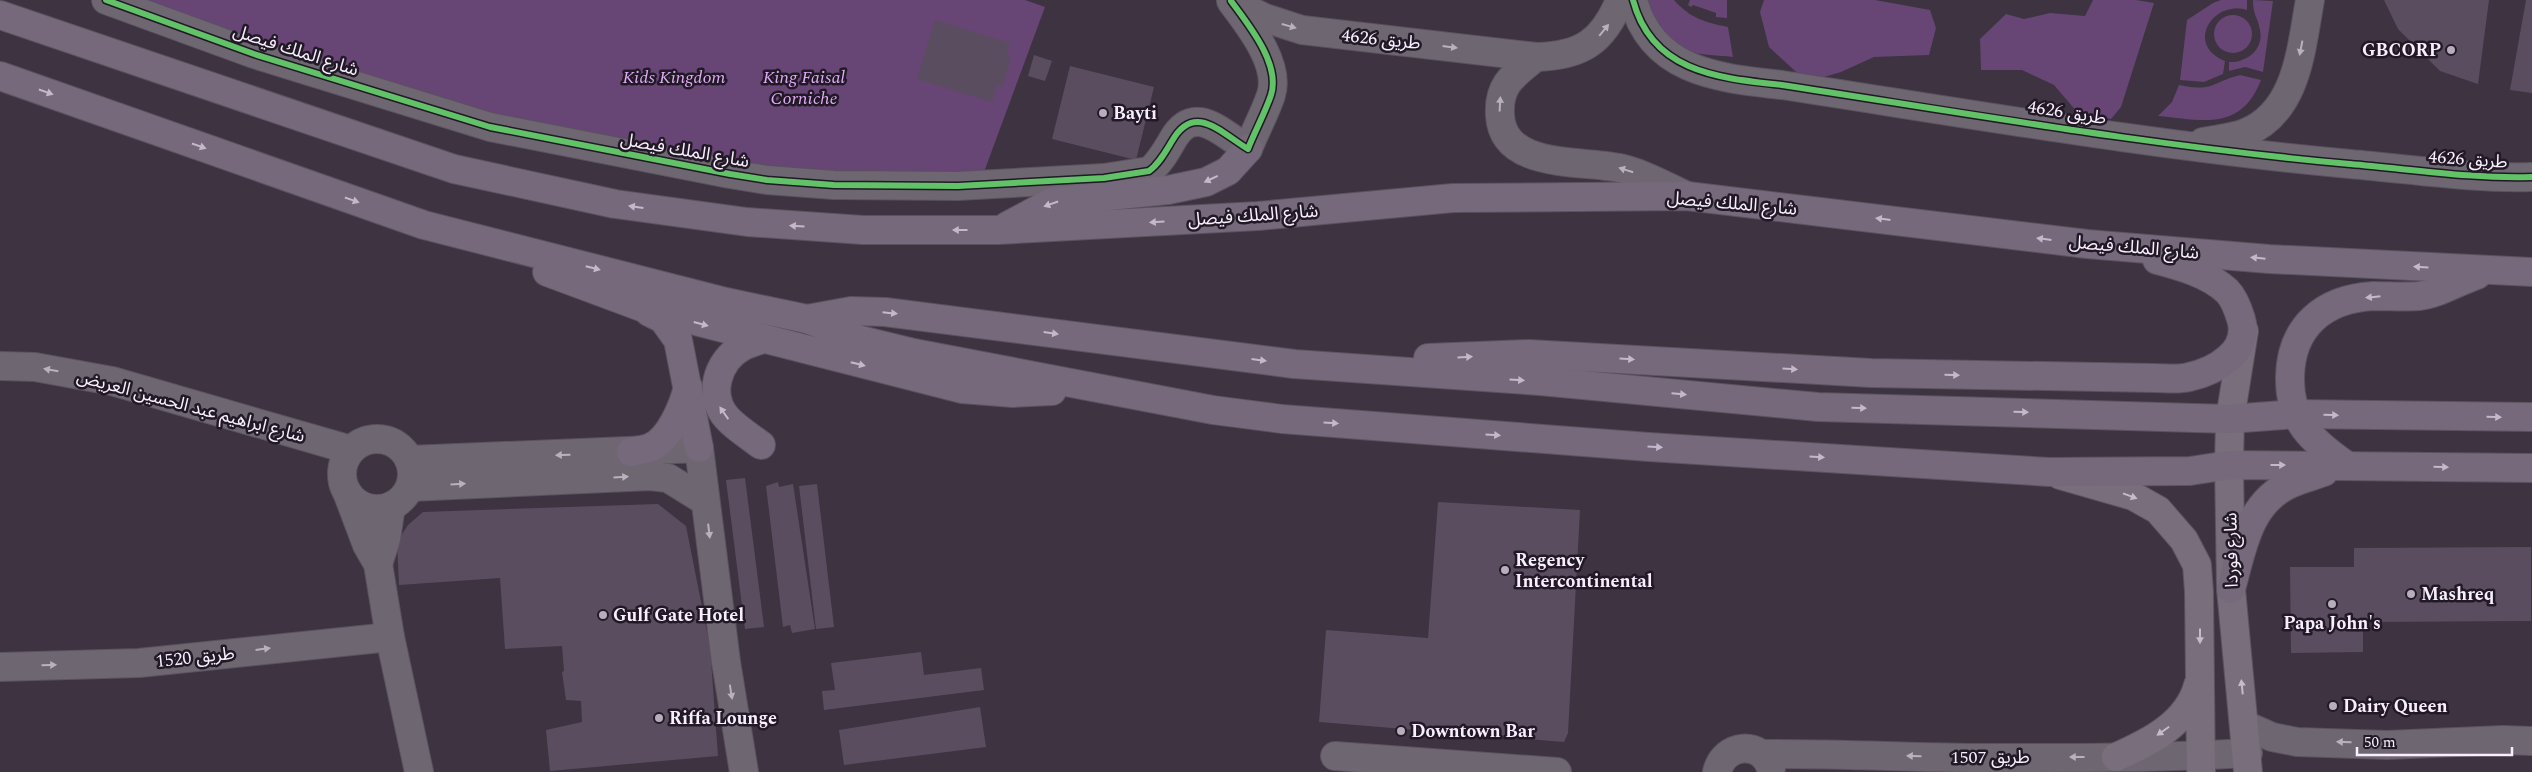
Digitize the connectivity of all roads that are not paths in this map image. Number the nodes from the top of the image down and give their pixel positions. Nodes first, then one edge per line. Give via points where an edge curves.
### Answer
1 (106, 0) edge
2 (1620, 0) edge
3 (1633, 0) edge
4 (2310, 0) edge
5 (1230, 1) edge
6 (0, 15) edge
7 (1536, 57) junction
8 (0, 76) edge
9 (2180, 147) junction
10 (1248, 149) junction
11 (2532, 177) edge
12 (1687, 196) junction
13 (424, 225) junction
14 (998, 230) junction
15 (2087, 244) junction
16 (2487, 271) junction
17 (2532, 272) edge
18 (644, 308) junction
19 (807, 319) junction
20 (2244, 329) junction
21 (760, 340) junction
22 (1294, 364) junction
23 (0, 366) edge
24 (688, 385) junction
25 (1096, 389) junction
26 (2296, 414) junction
27 (2532, 417) edge
28 (2230, 420) junction
29 (761, 444) dead end
30 (699, 448) junction
31 (352, 450) junction
32 (631, 452) junction
33 (409, 460) junction
34 (2229, 465) junction
35 (2346, 465) junction
36 (2532, 468) edge
37 (2049, 472) junction
38 (410, 487) junction
39 (347, 492) junction
40 (705, 500) junction
41 (391, 506) junction
42 (378, 564) junction
43 (2231, 589) junction
44 (390, 637) junction
45 (0, 667) edge
46 (2200, 679) junction
47 (2245, 725) junction
48 (2532, 741) edge
49 (1335, 756) dead end
50 (2116, 757) junction
51 (1767, 763) edge
52 (2200, 764) edge
53 (2246, 767) edge
54 (418, 772) edge
55 (744, 772) edge
56 (1557, 772) edge
57 (1717, 772) edge

1 - 10 street, شارع الملك فيصل via 254,54 490,127 766,180 872,186 958,186 1104,178 1149,171 1180,128 1190,122 1204,122
7 -> 2 street, طريق 4626 via 1573,53 1594,42 1610,22
3 - 9 street, طريق 4626 via 1645,29 1656,42 1683,63 1709,75
4 -> 9 street, طريق 4626 via 2296,74 2288,93 2270,119 2245,133
5 -> 7 street, طريق 4626 via 1265,18 1302,30
5 - 10 street, طريق 4626 via 1264,48 1271,77 1272,93
14 -> 6 highway, شارع الملك فيصل via 863,230 747,222 615,204 454,169
12 -> 7 street via 1625,169 1532,156 1509,141 1500,122 1499,98 1510,78
8 -> 13 highway
9 - 11 street, طريق 4626 via 2510,178
10 -> 14 highway via 1228,171 1206,182 1168,190 1052,202
12 -> 14 highway, شارع الملك فيصل via 1453,198 1258,216
15 -> 12 highway, شارع الملك فيصل
13 - 18 highway
13 -> 19 highway via 726,302
16 -> 15 highway, شارع الملك فيصل via 2269,259
15 - 20 highway via 2206,276 2227,291 2237,306
16 - 17 highway, شارع الملك فيصل
16 -> 26 highway via 2421,296 2371,296 2332,305 2312,319 2299,336 2291,360 2290,386
18 -> 21 highway
18 - 24 highway via 672,329 678,340
19 -> 22 highway via 852,310 885,312
19 - 25 highway via 861,340 905,351
22 -> 20 highway via 1529,354 1871,373 2188,378 2214,369 2230,358 2240,344
20 - 28 main road, شارع فوردا
21 -> 25 highway via 962,389 1013,393
29 -> 21 highway via 725,416 718,404 715,385 729,358 741,347
22 -> 28 highway via 1540,381 1818,407
31 -> 23 street, شارع ابراهيم عبد الحسين العريض via 112,381 35,367
24 - 30 highway
24 - 32 highway via 676,420 665,434 653,446
25 -> 37 highway via 1282,419 1648,447
26 -> 27 highway
26 - 28 highway
26 - 35 highway via 2318,445
28 - 34 main road, شارع فوردا
30 - 32 street
30 - 40 street
31 - 33 street via 359,444 378,439 397,445
31 - 39 street via 343,466
32 -> 33 street
33 - 38 street via 412,468
34 -> 35 highway
34 - 37 highway via 2190,471
34 - 43 main road, شارع فوردا
35 -> 36 highway
35 - 43 highway via 2289,484 2261,507 2249,524
37 -> 46 main road, شارع فوردا via 2133,496 2158,510 2173,524 2197,565
38 -> 40 street via 650,476 668,478
38 - 41 street
39 - 41 street via 354,500 371,508
39 - 42 street via 367,546
40 -> 55 street
41 - 42 street
42 - 44 street
47 -> 43 main road, شارع فوردا
45 -> 44 street, طريق 1520 via 147,662
44 - 54 street
46 -> 50 main road via 2194,701 2183,715 2141,746
46 - 52 main road, شارع فوردا
48 -> 47 street via 2387,745 2297,742 2272,737
47 - 53 main road, شارع فوردا
49 - 56 street
50 -> 51 street, طريق 1507 via 1990,758 1828,753
50 - 52 street, طريق 1507
51 - 57 street, طريق 1507 via 1746,748 1737,749 1723,758
52 - 53 street, طريق 1507

